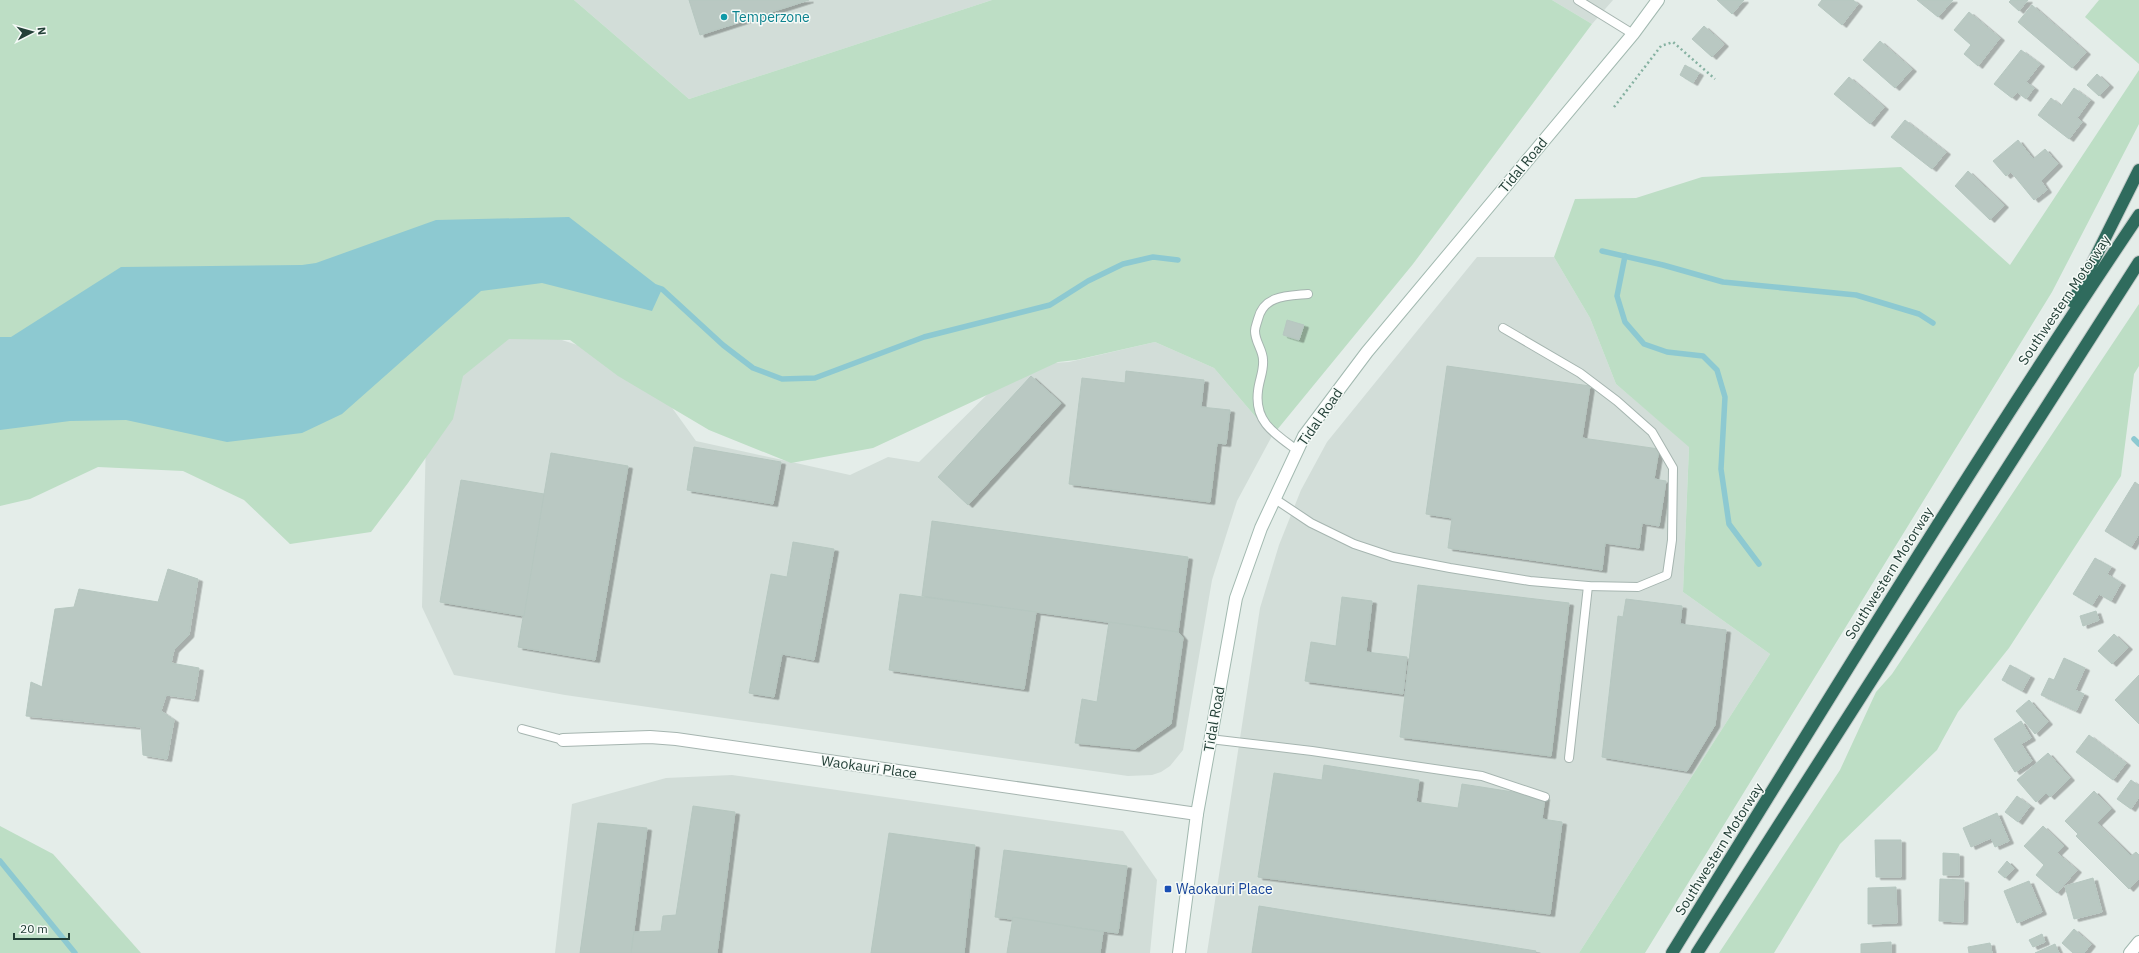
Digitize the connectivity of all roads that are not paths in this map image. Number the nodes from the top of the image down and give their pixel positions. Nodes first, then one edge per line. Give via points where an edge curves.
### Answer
1 (1578, 0) edge
2 (1658, 0) edge
3 (1633, 34) junction
4 (2139, 170) edge
5 (2139, 215) edge
6 (2139, 262) edge
7 (1308, 294) dead end
8 (1503, 328) dead end
9 (2051, 346) junction
10 (1297, 450) junction
11 (1275, 499) junction
12 (1588, 586) junction
13 (522, 729) dead end
14 (1210, 739) junction
15 (563, 740) joint
16 (1569, 758) dead end
17 (1545, 797) dead end
18 (1197, 814) junction
19 (2139, 942) edge
20 (1179, 953) edge
21 (1672, 953) edge
22 (1697, 953) edge
23 (2130, 953) edge

1 - 3 lane
2 - 3 main road, Tidal Road
3 - 10 main road, Tidal Road via 1367,352 1304,436
4 - 9 highway
5 - 9 highway, Southwestern Motorway
6 - 22 highway
7 - 10 lane via 1279,297 1269,301 1254,330 1263,361 1257,403 1260,413 1270,430
8 - 12 lane via 1580,373 1617,401 1652,432 1673,468 1672,540 1667,575 1638,587
9 - 21 highway, Southwestern Motorway via 1918,553
10 - 11 main road, Tidal Road
11 - 12 lane via 1311,523 1354,544 1394,557 1530,581
11 - 14 main road, Tidal Road via 1261,528 1236,598
12 - 16 lane
13 - 15 lane
14 - 17 lane via 1482,776
14 - 18 main road, Tidal Road
15 - 18 main road, Waokauri Place via 650,737 676,739
18 - 20 main road, Tidal Road
19 - 23 main road

